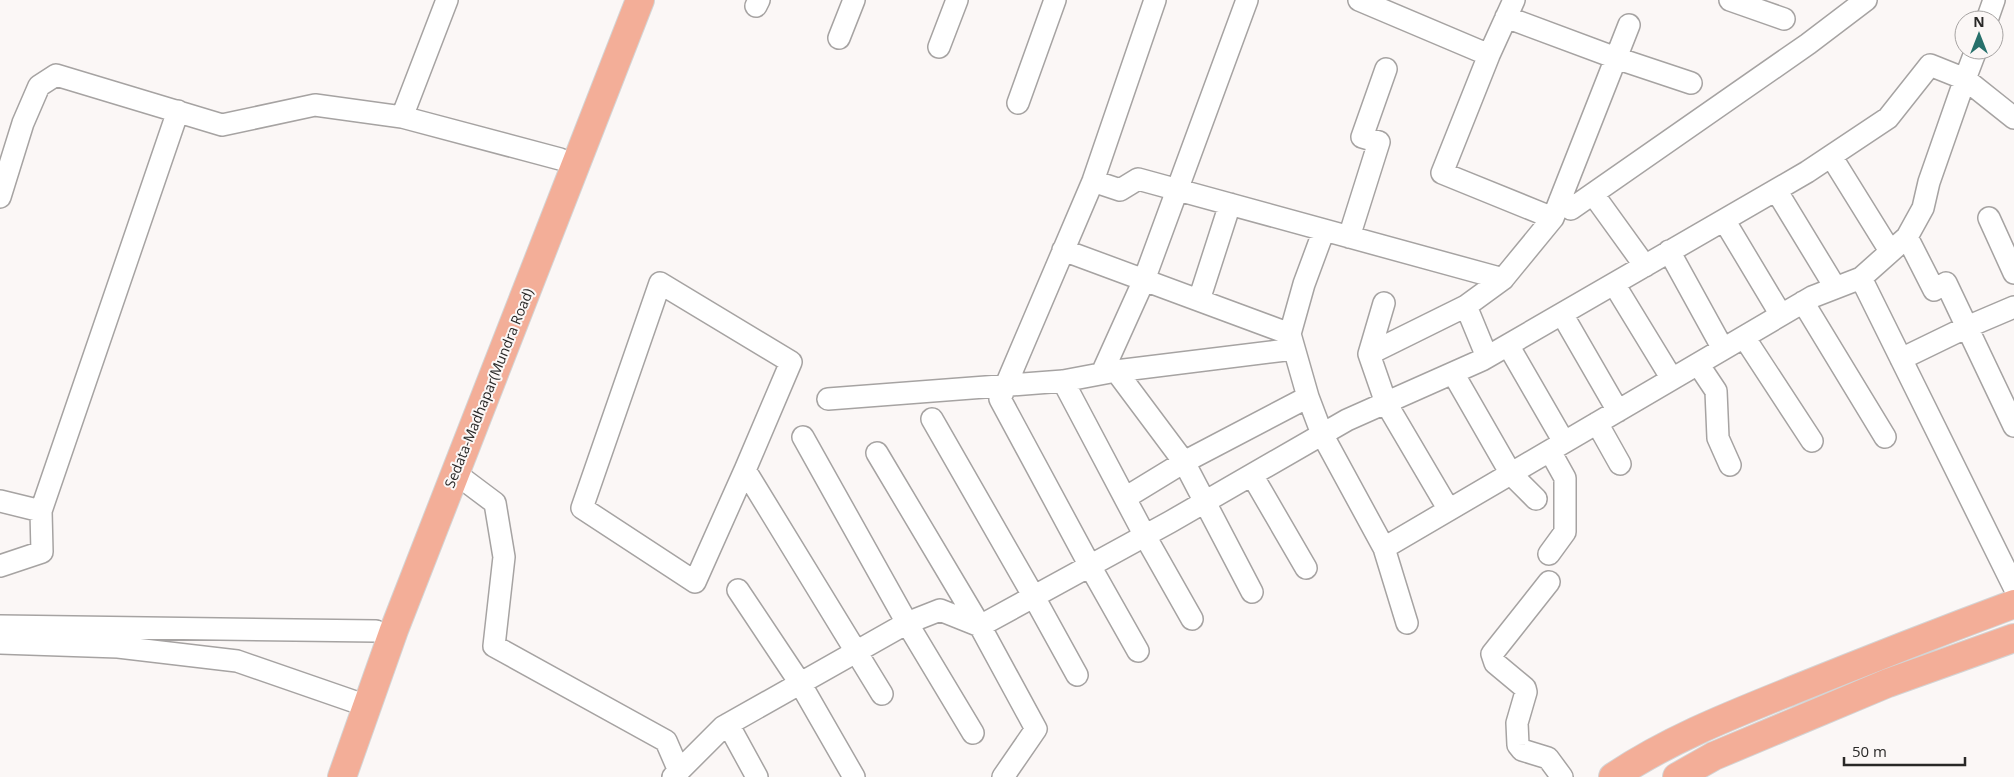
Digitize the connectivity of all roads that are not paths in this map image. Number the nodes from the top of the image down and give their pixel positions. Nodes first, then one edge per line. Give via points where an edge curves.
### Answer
1 (447, 0) edge
2 (621, 0) edge
3 (640, 0) edge
4 (854, 0) edge
5 (957, 0) edge
6 (1055, 0) edge
7 (1155, 0) edge
8 (1247, 0) edge
9 (1359, 0) edge
10 (1730, 0) edge
11 (1866, 0) edge
12 (1510, 8) edge
13 (1784, 19) dead end
14 (1629, 25) dead end
15 (839, 38) dead end
16 (939, 47) dead end
17 (1489, 55) junction
18 (1616, 58) junction
19 (1972, 60) edge
20 (1386, 69) dead end
21 (1965, 79) junction
22 (1691, 83) dead end
23 (1018, 103) dead end
24 (178, 112) junction
25 (402, 117) junction
26 (2014, 118) edge
27 (1831, 156) junction
28 (560, 159) junction
29 (1093, 181) junction
30 (1177, 190) junction
31 (1776, 190) junction
32 (1593, 194) junction
33 (0, 197) edge
34 (1230, 204) junction
35 (1556, 209) junction
36 (1988, 218) dead end
37 (1724, 220) junction
38 (1324, 230) junction
39 (1349, 237) junction
40 (1906, 237) junction
41 (1063, 250) junction
42 (1890, 251) junction
43 (1670, 252) junction
44 (1645, 266) junction
45 (2014, 273) edge
46 (1861, 278) junction
47 (1502, 279) junction
48 (1144, 280) junction
49 (1614, 284) junction
50 (1835, 287) junction
51 (1198, 300) junction
52 (1384, 302) dead end
53 (1803, 302) junction
54 (1466, 306) junction
55 (2014, 307) edge
56 (1562, 314) junction
57 (1781, 315) junction
58 (1966, 327) junction
59 (1744, 337) junction
60 (1292, 341) junction
61 (1508, 345) junction
62 (1723, 349) junction
63 (1369, 354) junction
64 (1487, 357) junction
65 (1901, 359) junction
66 (1698, 364) junction
67 (1109, 372) junction
68 (1453, 373) junction
69 (1672, 380) junction
70 (1063, 381) junction
71 (1006, 384) junction
72 (1308, 397) junction
73 (828, 399) dead end
74 (1386, 403) junction
75 (1618, 411) junction
76 (932, 419) dead end
77 (1597, 423) junction
78 (2014, 426) edge
79 (1322, 434) junction
80 (803, 438) dead end
81 (1885, 438) dead end
82 (1812, 442) dead end
83 (1557, 447) junction
84 (877, 453) dead end
85 (1184, 462) junction
86 (1620, 464) dead end
87 (1730, 465) dead end
88 (745, 470) junction
89 (455, 473) junction
90 (1511, 474) junction
91 (1252, 475) junction
92 (1125, 498) junction
93 (1536, 500) dead end
94 (0, 501) edge
95 (1205, 502) junction
96 (1449, 510) junction
97 (41, 511) junction
98 (1145, 536) junction
99 (1384, 548) junction
100 (1549, 554) dead end
101 (0, 566) edge
102 (1090, 566) junction
103 (1306, 568) dead end
104 (1549, 582) dead end
105 (2014, 587) edge
106 (738, 590) dead end
107 (1252, 592) dead end
108 (1034, 597) junction
109 (2014, 604) edge
110 (1192, 619) dead end
111 (907, 623) junction
112 (1407, 623) dead end
113 (0, 626) edge
114 (980, 626) junction
115 (376, 631) junction
116 (2014, 638) edge
117 (0, 643) edge
118 (858, 651) junction
119 (1138, 652) dead end
120 (1076, 675) dead end
121 (800, 683) junction
122 (882, 694) dead end
123 (358, 703) junction
124 (728, 724) junction
125 (973, 733) dead end
126 (676, 774) edge
127 (322, 777) edge
128 (342, 777) edge
129 (757, 777) edge
130 (854, 777) edge
131 (1004, 777) edge
132 (1562, 777) edge
133 (1613, 777) edge
134 (1677, 777) edge

1 - 25 street
2 - 28 main road, Sedata-Madhapar(Mundra Road)
3 - 89 main road, Sedata-Madhapar(Mundra Road)
4 - 15 street
5 - 16 street
6 - 23 street
7 - 29 street
8 - 30 street
9 - 17 street
10 - 13 street
11 - 32 street
12 - 17 street
12 - 18 street
14 - 18 street
17 - 35 street via 1442,174
18 - 22 street
18 - 35 street
19 - 21 street
20 - 39 street via 1362,137 1378,142
21 - 26 street
21 - 27 street via 1930,65 1888,118
21 - 40 street via 1923,208
24 - 25 street via 222,125 316,105
24 - 33 street via 56,75 39,86 23,123
24 - 97 street
25 - 28 street
27 - 31 street
27 - 42 street
28 - 115 main road, Sedata-Madhapar(Mundra Road)
29 - 30 street via 1120,190 1138,178
29 - 41 street
30 - 34 street
30 - 48 street
31 - 37 street
31 - 50 street
32 - 35 street via 1571,209
32 - 44 street
34 - 38 street
34 - 51 street
35 - 47 street
36 - 45 street
37 - 43 street
37 - 57 street
38 - 39 street
38 - 60 street via 1304,284
39 - 47 street
40 - 42 street
40 - 58 street via 1934,290 1946,283
41 - 48 street
41 - 71 street
42 - 46 street
43 - 44 street
43 - 62 street
44 - 49 street
46 - 50 street
46 - 65 street
47 - 54 street
48 - 51 street
48 - 67 street
49 - 56 street
49 - 69 street
50 - 53 street
51 - 60 street
52 - 63 street
53 - 57 street
53 - 81 street
54 - 63 street
54 - 64 street
55 - 58 street
56 - 61 street
56 - 75 street
57 - 59 street
58 - 65 street
58 - 78 street
59 - 62 street
59 - 82 street
60 - 67 street
60 - 72 street
61 - 64 street
61 - 83 street
62 - 66 street
63 - 74 street
64 - 68 street
65 - 105 street
66 - 69 street
66 - 87 street via 1716,391 1718,438
67 - 70 street
67 - 85 street
68 - 74 street
68 - 90 street
69 - 75 street
70 - 71 street
70 - 92 street
71 - 73 street
71 - 102 street via 1000,399
72 - 79 street
72 - 85 street
74 - 79 street
74 - 96 street
75 - 77 street
76 - 108 street
77 - 83 street
77 - 86 street
79 - 91 street
79 - 99 street
80 - 111 street
83 - 90 street
83 - 100 street via 1566,478 1565,532
84 - 114 street
85 - 92 street
85 - 95 street
88 - 88 street via 695,582 582,508 660,283 791,362
88 - 118 street
89 - 123 main road, Sedata-Madhapar(Mundra Road) via 394,630
89 - 126 street via 495,503 504,557 494,646 666,741
90 - 93 street
90 - 96 street
91 - 95 street
91 - 103 street
92 - 98 street
94 - 97 street
95 - 98 street
95 - 107 street
96 - 99 street
97 - 101 street via 42,552
98 - 102 street
98 - 110 street
99 - 112 street
102 - 108 street
102 - 119 street
104 - 132 street via 1492,658 1525,688 1517,723 1518,745 1522,750 1548,758
106 - 121 street
108 - 114 street
108 - 120 street
109 - 133 main road via 1703,727
111 - 114 street via 940,610
111 - 118 street
111 - 125 street
113 - 115 street
114 - 131 street via 1036,729
115 - 123 main road, Sedata-Madhapar(Mundra Road)
116 - 134 main road via 1888,683 1714,756
117 - 123 street via 118,648 237,661
118 - 121 street
118 - 122 street
121 - 124 street
121 - 130 street
123 - 127 main road, Sedata-Madhapar(Mundra Road)
123 - 128 main road, Sedata-Madhapar(Mundra Road)
124 - 126 street
124 - 129 street

